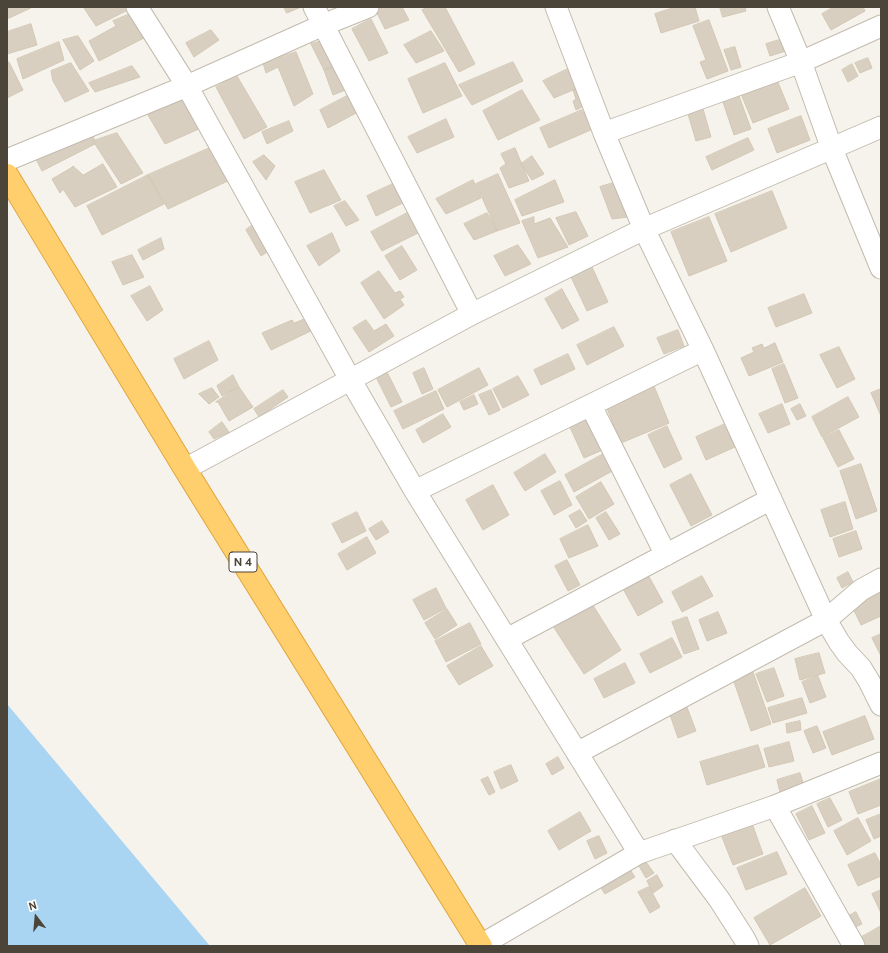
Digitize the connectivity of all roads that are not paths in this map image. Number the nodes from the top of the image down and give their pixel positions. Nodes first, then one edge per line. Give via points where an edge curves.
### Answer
1 (137, 7) edge
2 (368, 7) edge
3 (556, 7) edge
4 (778, 7) edge
5 (318, 16) edge
6 (881, 26) edge
7 (800, 62) junction
8 (187, 86) junction
9 (881, 127) edge
10 (604, 133) junction
11 (832, 149) junction
12 (7, 160) edge
13 (7, 176) edge
14 (644, 229) junction
15 (881, 268) edge
16 (472, 314) junction
17 (703, 350) junction
18 (350, 379) junction
19 (590, 406) junction
20 (185, 469) junction
21 (415, 491) junction
22 (771, 499) junction
23 (666, 555) junction
24 (881, 580) edge
25 (826, 620) junction
26 (507, 638) junction
27 (881, 706) edge
28 (577, 753) junction
29 (881, 763) edge
30 (775, 806) junction
31 (675, 840) junction
32 (639, 853) junction
33 (481, 946) edge
34 (748, 946) edge
35 (854, 946) edge

1 - 8 street
2 - 5 street
3 - 10 street
4 - 7 street
5 - 8 street
5 - 16 street
6 - 7 street
7 - 10 street
7 - 11 street
8 - 12 street
8 - 18 street
9 - 11 street
10 - 14 street
11 - 14 street
11 - 15 street
13 - 20 highway, N 4
14 - 16 street
14 - 17 street
16 - 18 street
17 - 19 street
17 - 22 street
18 - 20 street
18 - 21 street
19 - 21 street
19 - 23 street
20 - 33 highway, N 4
21 - 26 street
22 - 23 street
22 - 25 street
23 - 26 street
24 - 25 street via 861,590
25 - 27 street via 847,653 862,668
25 - 28 street
26 - 28 street
28 - 32 street
29 - 30 street
30 - 31 street
30 - 35 street
31 - 32 street
31 - 34 street
32 - 33 street

